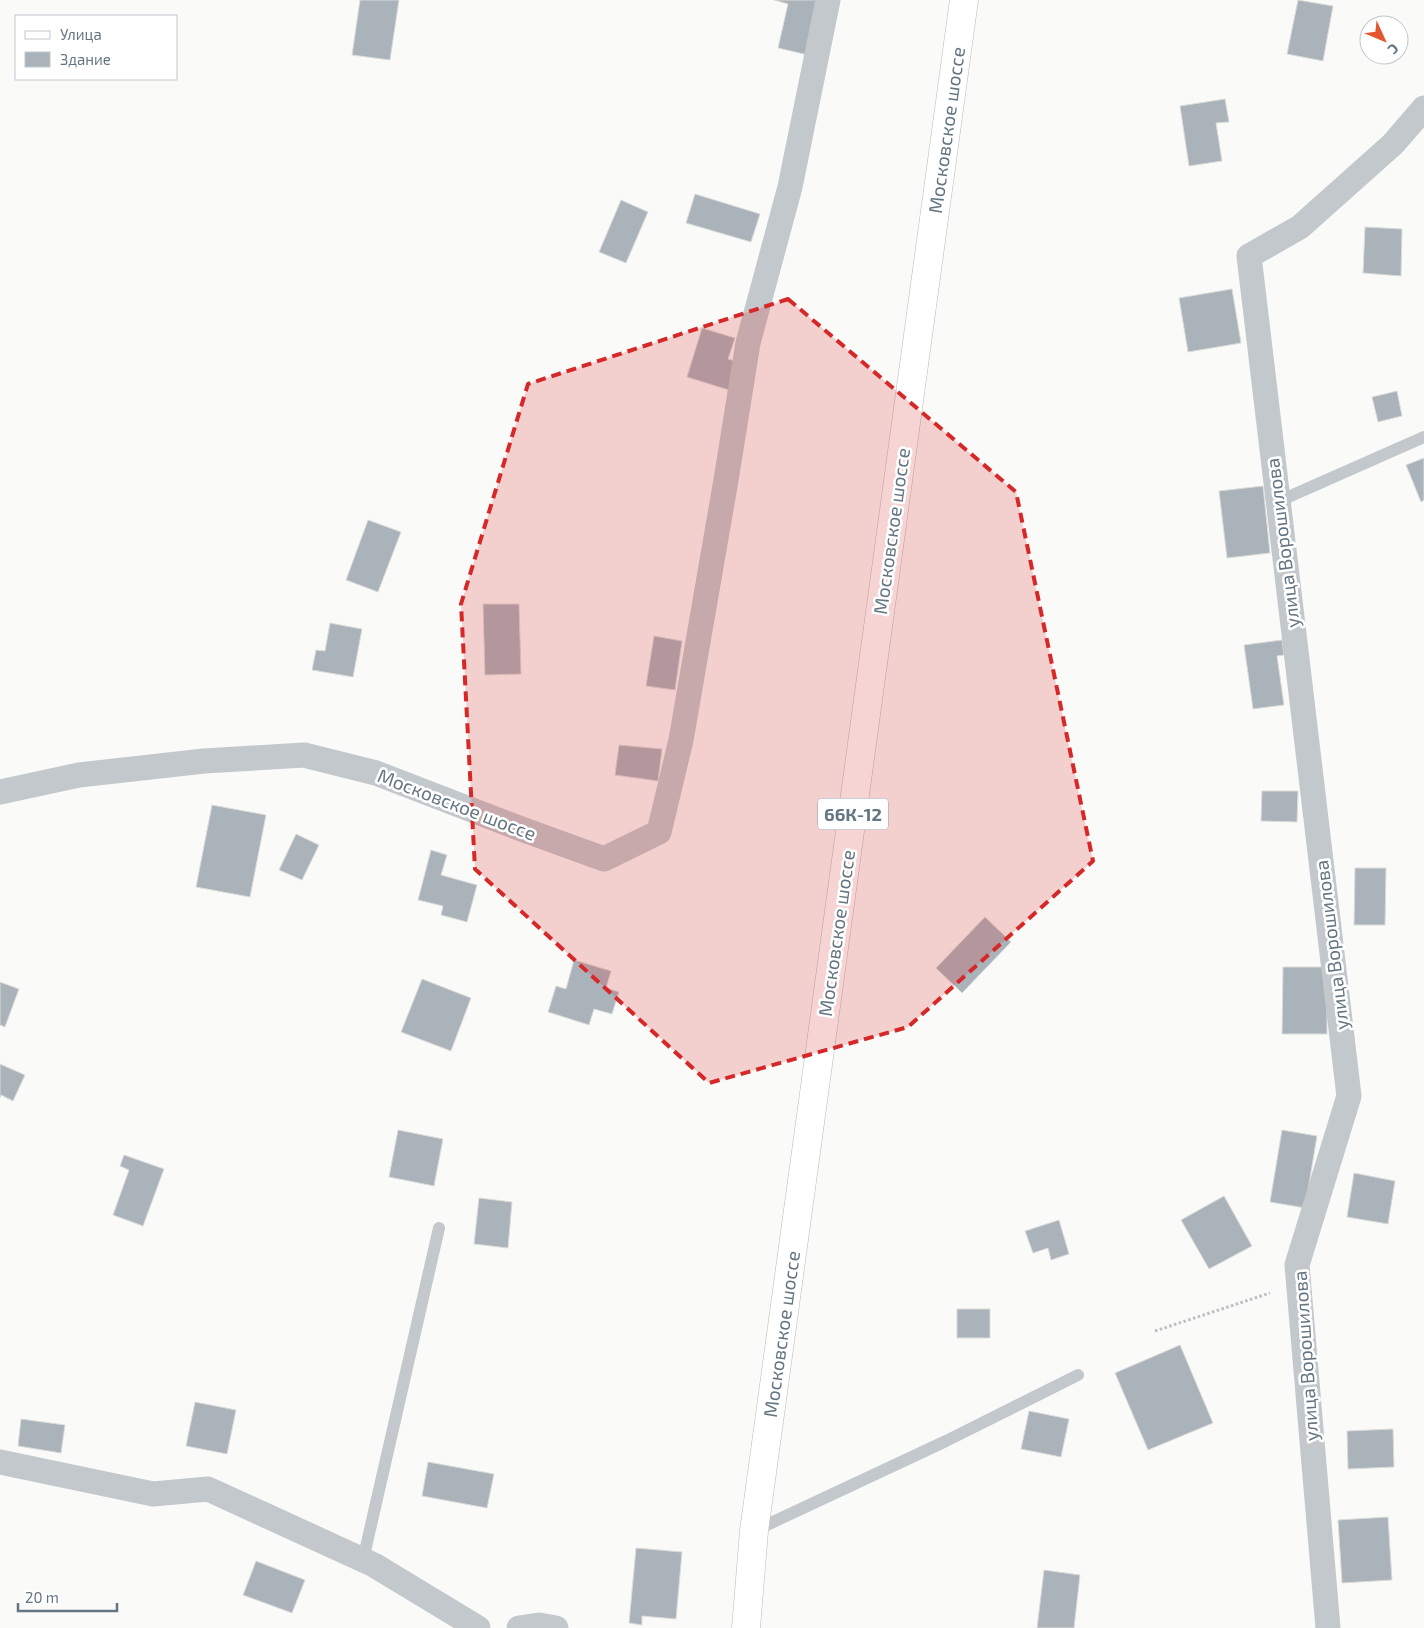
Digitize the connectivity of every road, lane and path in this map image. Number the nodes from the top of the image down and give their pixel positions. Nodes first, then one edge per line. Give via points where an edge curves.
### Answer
1 (828, 0) edge
2 (964, 0) edge
3 (1424, 108) edge
4 (1424, 437) edge
5 (1277, 502) junction
6 (0, 792) edge
7 (439, 1228) dead end
8 (1299, 1283) junction
9 (1154, 1331) dead end
10 (1078, 1375) dead end
11 (0, 1462) edge
12 (754, 1531) junction
13 (363, 1560) junction
14 (478, 1628) edge
15 (519, 1628) edge
16 (556, 1628) edge
17 (746, 1628) edge
18 (1328, 1628) edge

1 - 6 street, Московское шоссе via 790,187 748,343 681,740 658,832 604,859 376,772 304,755 204,761 79,775
2 - 12 main road, Московское шоссе / 66К-12
3 - 5 street, улица Ворошилова via 1394,144 1300,227 1249,256
4 - 5 lane
5 - 8 street, улица Ворошилова via 1349,1096 1297,1265
7 - 13 lane
8 - 9 path
8 - 18 street, улица Ворошилова
10 - 12 lane
11 - 13 street via 153,1494 208,1489
12 - 17 main road, Московское шоссе / 66К-12
13 - 14 street
15 - 16 street via 538,1625

